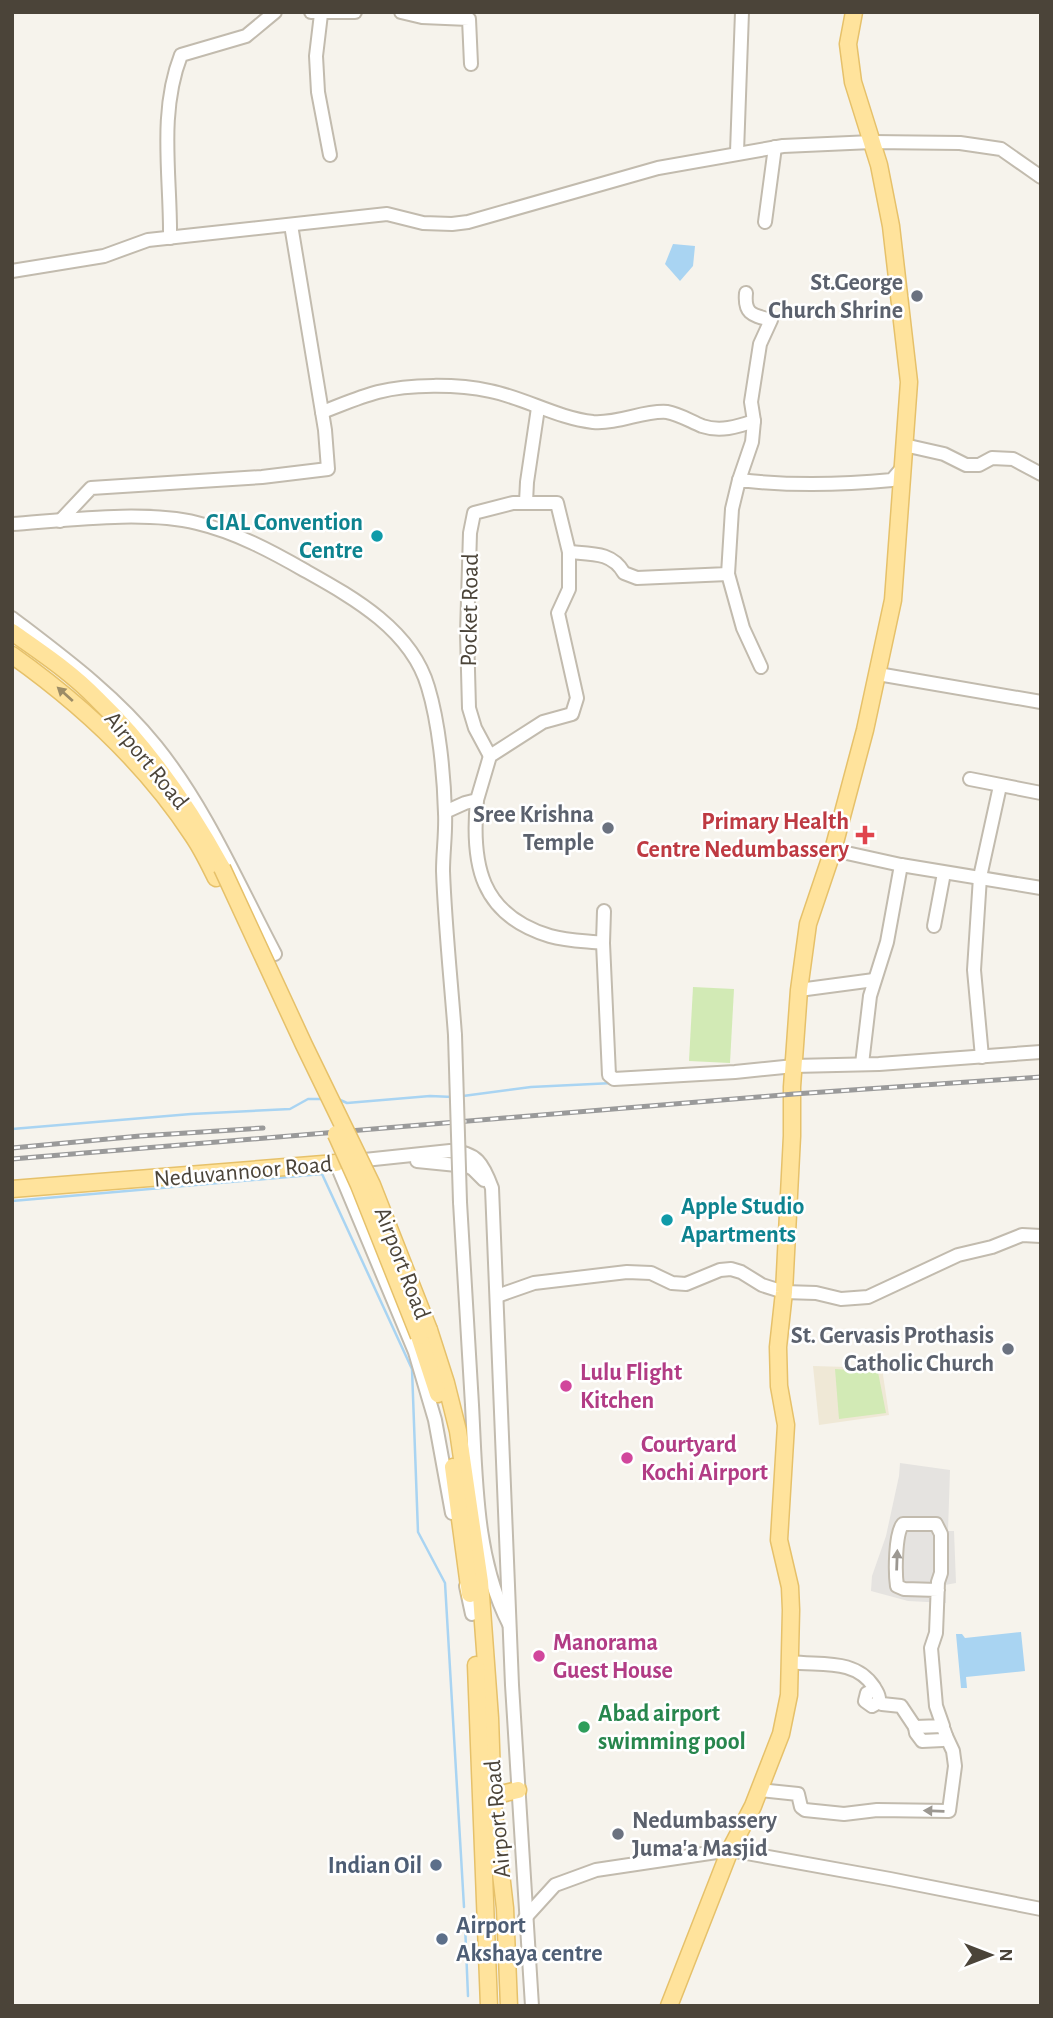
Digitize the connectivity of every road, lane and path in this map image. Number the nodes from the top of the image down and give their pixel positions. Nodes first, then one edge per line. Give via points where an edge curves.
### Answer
1 (275, 12) edge
2 (355, 12) edge
3 (401, 12) edge
4 (742, 12) edge
5 (854, 12) edge
6 (316, 13) edge
7 (471, 64) dead end
8 (872, 142) junction
9 (775, 147) junction
10 (737, 152) junction
11 (330, 155) dead end
12 (1041, 177) edge
13 (765, 222) dead end
14 (291, 225) junction
15 (170, 239) junction
16 (12, 271) edge
17 (746, 293) dead end
18 (538, 408) junction
19 (322, 412) junction
20 (754, 421) junction
21 (904, 446) junction
22 (903, 467) junction
23 (1041, 474) edge
24 (739, 480) junction
25 (526, 502) junction
26 (60, 521) junction
27 (12, 524) edge
28 (569, 552) junction
29 (728, 574) junction
30 (12, 618) edge
31 (12, 632) edge
32 (12, 655) edge
33 (761, 667) dead end
34 (878, 674) junction
35 (1041, 702) edge
36 (490, 756) junction
37 (970, 779) dead end
38 (999, 786) junction
39 (1041, 793) edge
40 (477, 800) junction
41 (445, 812) junction
42 (833, 850) junction
43 (901, 865) junction
44 (219, 873) junction
45 (944, 873) junction
46 (980, 877) junction
47 (1041, 888) edge
48 (604, 911) dead end
49 (934, 926) dead end
50 (603, 943) junction
51 (275, 954) dead end
52 (874, 980) junction
53 (799, 990) junction
54 (1041, 1052) edge
55 (982, 1057) junction
56 (862, 1064) junction
57 (794, 1066) junction
58 (424, 1158) junction
59 (340, 1170) junction
60 (492, 1188) junction
61 (12, 1189) edge
62 (1041, 1236) edge
63 (784, 1293) junction
64 (497, 1296) junction
65 (468, 1534) junction
66 (938, 1590) junction
67 (472, 1614) junction
68 (511, 1628) junction
69 (791, 1662) junction
70 (945, 1731) junction
71 (518, 1790) junction
72 (759, 1790) junction
73 (493, 1805) junction
74 (730, 1850) junction
75 (1041, 1909) edge
76 (525, 1918) junction
77 (489, 2006) edge
78 (509, 2006) edge
79 (532, 2006) edge
80 (669, 2006) edge

1 - 15 street via 246,36 181,55 169,99
2 - 6 street
3 - 7 street via 469,19
4 - 10 street
5 - 8 main road via 848,44 853,82
6 - 11 street via 318,92
8 - 9 street
8 - 12 street via 960,142 1001,149
8 - 21 main road via 891,226 909,382
9 - 10 street
9 - 13 street
10 - 14 street via 659,167 468,222 423,223 387,214
14 - 15 street
14 - 19 street
15 - 16 street via 148,240 104,256
17 - 20 street via 748,311 771,320 760,344 751,402
18 - 19 street via 491,391 404,387
18 - 20 street via 591,422 659,412 715,429
18 - 25 street
19 - 26 street via 328,469 91,488
20 - 24 street
21 - 22 main road
21 - 23 street via 944,454 966,465 979,466 992,458 1013,459
22 - 24 street via 892,480 852,484
22 - 34 main road via 893,600
24 - 29 street via 732,509
25 - 28 street, Pocket Road via 557,503
25 - 36 street, Pocket Road via 474,513 470,533 469,708
26 - 27 street
26 - 41 street via 148,518 196,522 270,551 356,600 401,639 428,685
28 - 29 street via 604,555 624,573 638,578
28 - 36 street via 569,589 558,613 577,698 572,714 543,722
29 - 33 street via 743,628
30 - 51 street via 79,668 156,746 194,800
31 - 44 main road, Airport Road via 97,698 149,754 202,830
44 -> 32 main road, Airport Road via 142,770 53,683
34 - 35 street
34 - 42 main road
36 - 40 street
37 - 38 street
38 - 39 street
38 - 46 street
40 - 41 street
40 - 50 street via 482,883 498,906 551,937
41 - 68 street, bridge via 443,870 477,1486 494,1589
42 - 43 street
42 - 53 main road via 808,924
43 - 45 street
43 - 52 street via 887,942
44 - 65 main road, Airport Road, bridge via 359,1185 419,1336 449,1439
45 - 46 street
45 - 49 street
46 - 47 street
46 - 55 street via 974,970
48 - 50 street
50 - 57 street via 614,1079
52 - 53 street
52 - 56 street
53 - 57 main road
54 - 55 street
55 - 56 street
56 - 57 street
57 - 63 main road
58 - 59 street, Neduvannoor Road
58 - 60 street via 467,1166
58 - 60 street, Neduvannoor Road via 467,1152 486,1172
59 - 61 main road, Neduvannoor Road
59 - 67 street via 415,1352 435,1420
60 - 64 street
62 - 63 street via 1022,1235 958,1255 868,1297
63 - 64 street via 731,1269 680,1284 651,1273 616,1273 534,1283
63 - 69 main road via 778,1347 786,1425 779,1540 790,1587
64 - 68 street
65 - 67 main road, Airport Road
65 - 73 main road, Airport Road via 487,1672
66 -> 66 street via 897,1586 903,1524 938,1527
66 - 70 street via 932,1675
67 - 77 main road, Airport Road
68 - 71 street
69 - 70 street via 848,1667 866,1677 877,1696 901,1706 915,1727
69 - 72 main road via 781,1734
70 -> 72 street via 956,1766 948,1811 844,1814 805,1810 798,1794
71 - 73 main road via 501,1794
71 - 76 street
72 - 74 main road
73 - 78 main road, Airport Road via 505,1908
74 - 75 street
74 - 76 street via 596,1870 555,1885
74 - 80 main road
76 - 79 street

